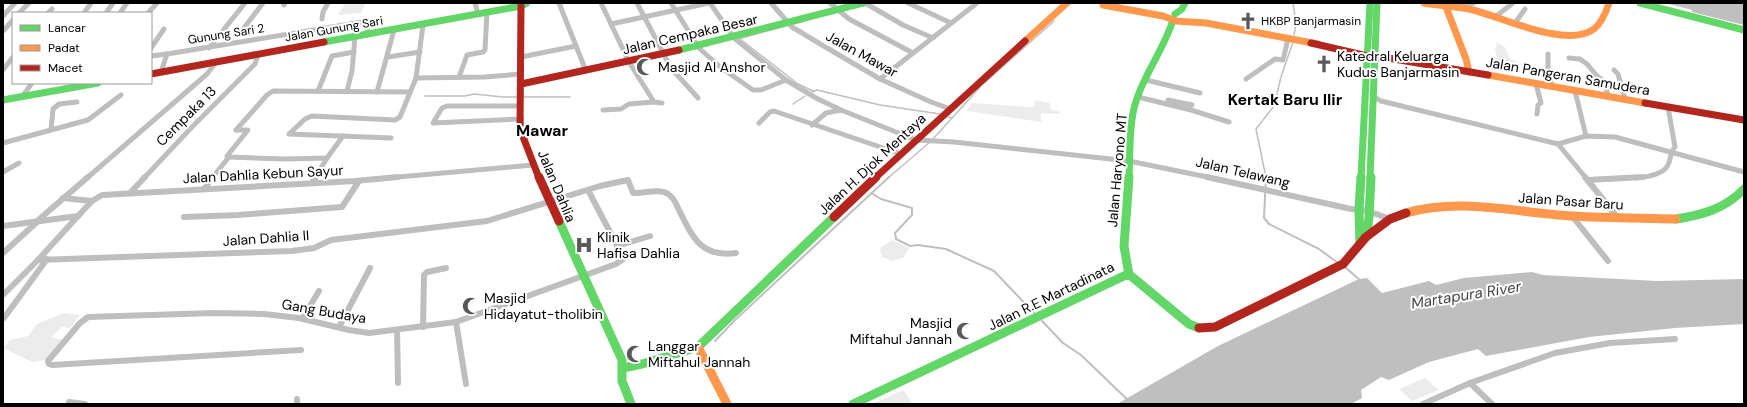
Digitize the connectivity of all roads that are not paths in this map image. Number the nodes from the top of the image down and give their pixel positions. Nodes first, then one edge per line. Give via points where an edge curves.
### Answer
1 (15, 3) edge
2 (29, 3) edge
3 (91, 3) edge
4 (113, 3) edge
5 (127, 3) edge
6 (157, 3) edge
7 (245, 3) edge
8 (328, 3) edge
9 (475, 3) edge
10 (559, 3) edge
11 (601, 3) edge
12 (637, 3) edge
13 (671, 3) edge
14 (709, 3) edge
15 (771, 3) edge
16 (830, 3) edge
17 (864, 3) edge
18 (908, 3) edge
19 (976, 3) edge
20 (1122, 3) edge
21 (1370, 3) edge
22 (1378, 3) edge
23 (1424, 3) edge
24 (1513, 3) edge
25 (1640, 3) edge
26 (262, 4) edge
27 (1064, 4) edge
28 (1103, 4) edge
29 (1610, 4) edge
30 (524, 5) edge
31 (1450, 5) edge
32 (1467, 5) edge
33 (1525, 9) dead end
34 (676, 10) junction
35 (837, 10) junction
36 (20, 12) edge
37 (85, 12) edge
38 (107, 12) edge
39 (121, 12) edge
40 (149, 12) edge
41 (487, 12) junction
42 (478, 14) junction
43 (3, 16) edge
44 (1495, 16) junction
45 (644, 17) junction
46 (1181, 17) edge
47 (322, 19) dead end
48 (12, 21) edge
49 (951, 23) junction
50 (1515, 23) junction
51 (611, 24) junction
52 (423, 25) junction
53 (790, 25) junction
54 (244, 28) dead end
55 (164, 29) dead end
56 (394, 30) junction
57 (1744, 30) edge
58 (3, 32) edge
59 (367, 35) junction
60 (354, 37) junction
61 (933, 38) junction
62 (735, 39) junction
63 (1288, 39) junction
64 (576, 46) junction
65 (152, 47) edge
66 (209, 48) junction
67 (699, 48) junction
68 (354, 52) junction
69 (420, 52) junction
70 (913, 53) junction
71 (167, 54) junction
72 (664, 54) junction
73 (1367, 54) junction
74 (1548, 54) dead end
75 (258, 55) junction
76 (152, 56) edge
77 (388, 56) junction
78 (1376, 56) junction
79 (521, 57) junction
80 (12, 58) edge
81 (1569, 58) dead end
82 (216, 62) junction
83 (629, 62) junction
84 (3, 70) edge
85 (1614, 70) dead end
86 (586, 71) junction
87 (161, 72) junction
88 (1469, 72) junction
89 (152, 74) edge
90 (521, 74) junction
91 (459, 77) junction
92 (416, 78) junction
93 (880, 79) junction
94 (1246, 79) dead end
95 (786, 80) junction
96 (1146, 80) junction
97 (31, 84) edge
98 (87, 84) edge
99 (521, 84) junction
100 (1536, 84) junction
101 (65, 86) edge
102 (1552, 86) junction
103 (318, 91) junction
104 (347, 91) junction
105 (1575, 91) junction
106 (377, 92) junction
107 (410, 92) junction
108 (1200, 93) dead end
109 (121, 95) dead end
110 (1139, 96) junction
111 (1608, 96) junction
112 (22, 97) junction
113 (698, 98) dead end
114 (1365, 98) junction
115 (1625, 99) junction
116 (3, 100) edge
117 (520, 100) junction
118 (1376, 100) junction
119 (77, 102) dead end
120 (654, 102) junction
121 (662, 103) dead end
122 (1192, 105) dead end
123 (1668, 107) junction
124 (951, 108) junction
125 (603, 110) dead end
126 (841, 110) junction
127 (1537, 114) dead end
128 (519, 118) junction
129 (1744, 120) edge
130 (1229, 122) dead end
131 (759, 123) dead end
132 (812, 125) junction
133 (51, 130) junction
134 (343, 136) junction
135 (1363, 136) junction
136 (1586, 136) junction
137 (391, 138) dead end
138 (1372, 139) junction
139 (916, 140) junction
140 (3, 143) edge
141 (1558, 144) junction
142 (1671, 151) junction
143 (901, 154) junction
144 (228, 157) junction
145 (327, 158) junction
146 (1129, 161) junction
147 (19, 163) dead end
148 (533, 165) junction
149 (3, 172) edge
150 (1744, 172) edge
151 (1588, 180) junction
152 (359, 181) junction
153 (312, 184) junction
154 (204, 189) junction
155 (1744, 189) edge
156 (588, 190) junction
157 (130, 193) junction
158 (63, 198) junction
159 (92, 201) junction
160 (549, 201) junction
161 (1357, 211) junction
162 (1369, 214) junction
163 (78, 216) junction
164 (1572, 216) junction
165 (184, 217) dead end
166 (1618, 218) junction
167 (1390, 219) junction
168 (37, 222) junction
169 (1383, 224) junction
170 (3, 226) edge
171 (650, 236) dead end
172 (1366, 237) junction
173 (1360, 244) junction
174 (617, 246) junction
175 (3, 253) edge
176 (736, 253) dead end
177 (46, 259) junction
178 (38, 260) junction
179 (1608, 261) dead end
180 (370, 268) dead end
181 (446, 268) dead end
182 (1129, 275) junction
183 (582, 276) junction
184 (319, 291) dead end
185 (3, 295) edge
186 (4, 318) dead end
187 (302, 319) junction
188 (456, 322) junction
189 (338, 327) junction
190 (423, 327) junction
191 (397, 330) junction
192 (1675, 340) dead end
193 (698, 347) junction
194 (301, 350) dead end
195 (623, 368) junction
196 (398, 383) dead end
197 (1470, 383) junction
198 (466, 384) dead end
199 (69, 402) dead end
200 (85, 404) edge
201 (631, 404) edge
202 (727, 404) edge
203 (853, 404) edge
204 (1423, 404) edge
205 (1492, 404) edge

1 - 43 street
2 - 36 street
3 - 37 street
4 - 38 street
5 - 39 street
6 - 40 street
7 - 66 street
8 - 47 street
9 - 42 street
10 - 64 street
11 - 51 street
12 - 45 street
13 - 34 street
14 - 34 street
14 - 62 street
15 - 53 street, Jalan Mawar
16 - 35 street
17 - 35 main road, Jalan Cempaka Besar
17 - 61 street
18 - 49 street
19 - 49 street
20 - 46 main road, Jalan Pangeran Samudera via 1130,7
21 - 73 main road
22 - 78 main road
23 - 31 main road
24 - 44 street
25 - 57 main road
26 - 54 street
27 - 124 main road, Jalan H. Djok Mentaya
28 - 46 main road, Jalan Pangeran Samudera
29 - 50 main road via 1591,32 1554,33
30 - 41 main road, Jalan Gunung Sari
30 - 79 main road, Jalan Dahlia
31 - 32 main road
31 - 88 main road
32 - 44 main road
33 - 50 street
34 - 45 street
34 - 67 street
35 - 53 main road, Jalan Cempaka Besar
35 - 70 street via 871,32
41 - 42 main road, Jalan Gunung Sari
41 - 91 street via 486,50 467,55
42 - 52 main road, Jalan Gunung Sari
44 - 50 main road
45 - 51 street
45 - 72 street
46 - 63 main road, Jalan Pangeran Samudera
46 - 96 main road, Jalan Haryono MT
48 - 58 street
49 - 61 street
51 - 83 street
52 - 56 main road, Jalan Gunung Sari
52 - 69 street
53 - 62 main road, Jalan Cempaka Besar
53 - 93 street, Jalan Mawar
55 - 65 street
56 - 59 main road, Jalan Gunung Sari
56 - 77 street
59 - 60 main road, Jalan Gunung Sari
59 - 66 street, Gunung Sari 2 via 368,21
60 - 68 street
60 - 75 main road, Jalan Gunung Sari
61 - 70 street
62 - 67 main road, Jalan Cempaka Besar
62 - 95 street
63 - 73 main road, Jalan Pangeran Samudera
63 - 94 street via 1283,60 1276,59
64 - 79 street
64 - 86 street
66 - 71 street, Gunung Sari 2
67 - 72 main road, Jalan Cempaka Besar
67 - 95 street via 720,67 753,90 762,90
68 - 103 street via 332,56
68 - 104 street
69 - 77 street
69 - 92 street
70 - 93 street
71 - 76 street, Gunung Sari 2
71 - 87 street
72 - 83 main road, Jalan Cempaka Besar
72 - 113 street via 670,68
73 - 78 main road, Jalan Pangeran Samudera
73 - 114 main road
74 - 102 street
75 - 82 main road, Jalan Gunung Sari
75 - 157 street, Cempaka 13 via 255,64
77 - 106 street
78 - 88 main road, Jalan Pangeran Samudera
78 - 118 main road
79 - 90 main road, Jalan Dahlia
80 - 84 street
81 - 111 street via 1586,63 1596,77 1604,81
82 - 87 main road, Jalan Gunung Sari
82 - 158 street via 212,71
83 - 86 main road, Jalan Cempaka Besar
83 - 120 street
85 - 115 street via 1618,74
86 - 99 main road, Jalan Cempaka Besar
87 - 89 main road, Jalan Gunung Sari
88 - 100 main road, Jalan Pangeran Samudera
90 - 91 street
90 - 99 main road, Jalan Dahlia
91 - 92 street
92 - 107 street
93 - 124 street, Jalan Mawar via 931,102
95 - 126 street
96 - 108 street
96 - 110 main road, Jalan Haryono MT
97 - 112 street
98 - 101 main road
99 - 117 main road, Jalan Dahlia
100 - 102 main road, Jalan Pangeran Samudera
100 - 127 street via 1541,103 1538,105
101 - 112 main road
102 - 105 main road, Jalan Pangeran Samudera
103 - 104 street
103 - 144 street via 276,90 269,93 236,130 248,130
104 - 106 street
105 - 111 main road, Jalan Pangeran Samudera
105 - 136 street
106 - 107 street
107 - 134 street via 408,102 398,119 312,116 289,134
109 - 133 street via 92,118
110 - 122 street
110 - 130 street
110 - 146 main road, Jalan Haryono MT via 1133,113
111 - 115 main road, Jalan Pangeran Samudera
112 - 116 main road
114 - 118 main road
114 - 135 main road
115 - 123 main road, Jalan Pangeran Samudera
117 - 128 main road, Jalan Dahlia
117 - 128 street via 447,106 442,108 433,123
118 - 138 main road
118 - 141 street
119 - 133 street via 59,104 53,109
120 - 121 street
120 - 125 street
123 - 129 main road, Jalan Pangeran Samudera
123 - 142 street via 1674,147
124 - 139 main road, Jalan H. Djok Mentaya
126 - 132 street via 826,114
126 - 139 street
128 - 148 main road, Jalan Dahlia via 520,129
131 - 132 street via 774,111
132 - 143 street
133 - 140 street
134 - 137 street
134 - 145 street
135 - 138 main road
135 - 161 main road
136 - 141 street
136 - 142 street via 1615,138
138 - 162 main road
139 - 143 main road, Jalan H. Djok Mentaya
139 - 146 street, Jalan Telawang
141 - 151 street
142 - 150 street
142 - 151 street via 1668,165 1656,174 1634,178
143 - 193 main road, Jalan H. Djok Mentaya
144 - 145 street via 285,160
144 - 154 street
145 - 153 street
146 - 161 street, Jalan Telawang via 1271,190
146 - 182 main road, Jalan Haryono MT via 1124,246
147 - 149 street
148 - 152 street, Jalan Dahlia Kebun Sayur
148 - 160 main road, Jalan Dahlia
151 - 166 street
152 - 153 street, Jalan Dahlia Kebun Sayur
152 - 165 street via 342,207
153 - 154 street, Jalan Dahlia Kebun Sayur
154 - 157 street, Jalan Dahlia Kebun Sayur
155 - 166 main road, Jalan Pasar Baru via 1729,204 1689,217
156 - 160 street, Jalan Dahlia II
156 - 174 street
156 - 176 street, Jalan Dahlia II via 628,180 633,194 660,190 671,196 691,235 704,247 720,255
157 - 159 street, Jalan Dahlia Kebun Sayur via 102,195
158 - 159 street
158 - 168 street
159 - 163 street, Jalan Dahlia Kebun Sayur
160 - 177 street, Jalan Dahlia II via 487,221 331,240 314,248
160 - 183 main road, Jalan Dahlia
161 - 162 street, Jalan Telawang
161 - 173 main road
162 - 167 street
162 - 169 street
162 - 172 main road
163 - 168 street
163 - 178 street
164 - 166 main road, Jalan Pasar Baru
164 - 167 main road, Jalan Pasar Baru via 1460,206 1413,211
164 - 179 street
167 - 169 main road, Jalan R.E Martadinata
168 - 170 street
168 - 175 street
169 - 172 main road, Jalan R.E Martadinata
171 - 174 street
172 - 173 main road, Jalan R.E Martadinata
173 - 182 main road, Jalan R.E Martadinata via 1344,264 1215,327 1205,329 1189,324
174 - 183 street, Gang Budaya via 623,257 621,261
177 - 178 street, Jalan Dahlia II
177 - 186 street
178 - 185 street
180 - 189 street
181 - 190 street via 424,275
182 - 203 main road, Jalan R.E Martadinata
183 - 188 street, Gang Budaya
183 - 195 main road, Jalan Dahlia via 607,326
184 - 187 street
187 - 189 street, Gang Budaya
187 - 194 street, Gang Budaya via 236,313 88,318 80,323 48,361 52,365
188 - 190 street, Gang Budaya
188 - 198 street
189 - 191 street, Gang Budaya via 369,333
190 - 191 street, Gang Budaya
191 - 196 street
192 - 197 street via 1610,343 1567,351
193 - 195 main road via 639,366
193 - 202 main road
195 - 201 main road, Jalan Dahlia via 622,382
197 - 204 street
197 - 205 street
199 - 200 street

